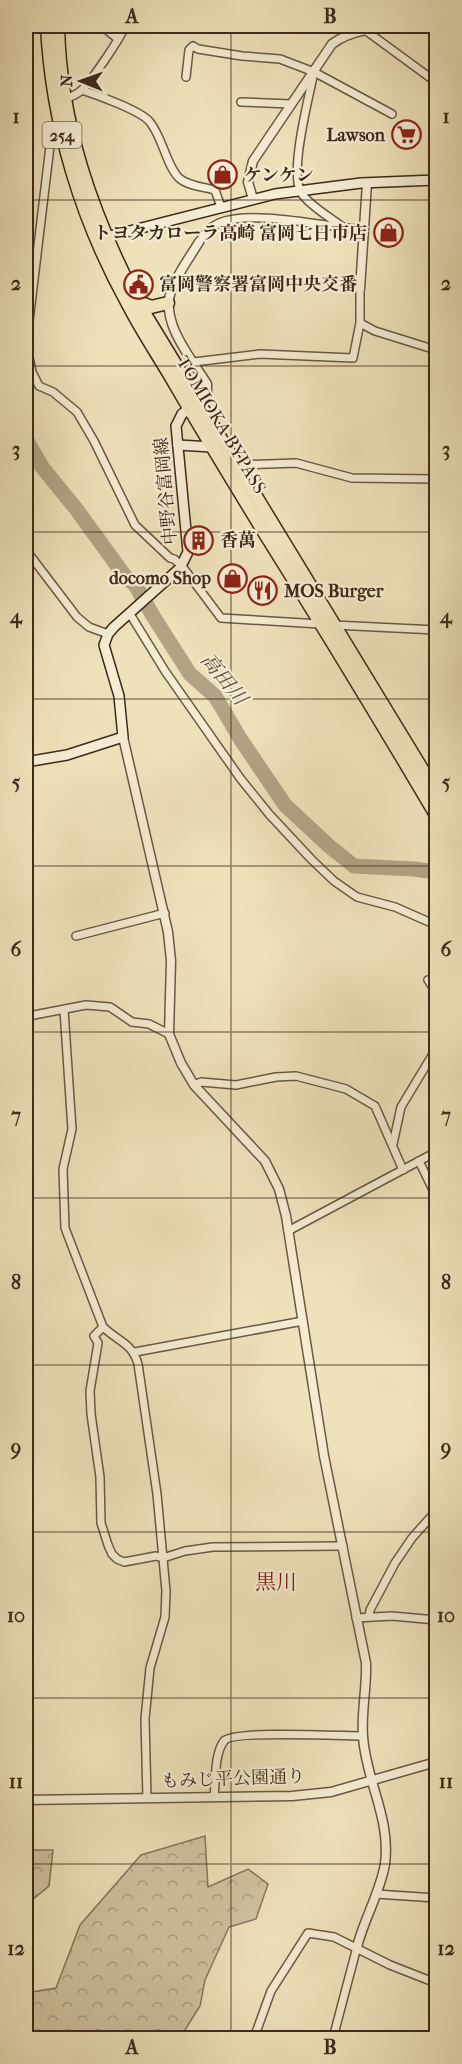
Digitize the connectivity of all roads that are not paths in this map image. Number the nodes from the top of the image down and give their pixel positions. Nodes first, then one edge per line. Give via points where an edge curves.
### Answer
1 (47, 26) edge
2 (58, 26) edge
3 (102, 26) edge
4 (125, 26) edge
5 (342, 26) edge
6 (412, 26) edge
7 (381, 27) edge
8 (364, 30) junction
9 (347, 35) junction
10 (118, 39) junction
11 (314, 72) junction
12 (186, 77) dead end
13 (436, 82) edge
14 (82, 90) junction
15 (64, 99) junction
16 (241, 102) dead end
17 (291, 104) junction
18 (392, 114) dead end
19 (62, 134) junction
20 (436, 180) edge
21 (367, 183) junction
22 (300, 190) junction
23 (253, 199) junction
24 (221, 207) junction
25 (345, 229) junction
26 (364, 231) junction
27 (101, 238) junction
28 (199, 242) joint
29 (360, 288) joint
30 (137, 301) junction
31 (168, 303) junction
32 (360, 323) junction
33 (26, 345) edge
34 (436, 350) edge
35 (194, 362) junction
36 (195, 405) junction
37 (178, 445) junction
38 (212, 447) junction
39 (236, 465) junction
40 (436, 479) edge
41 (26, 550) edge
42 (181, 567) junction
43 (132, 612) junction
44 (328, 625) junction
45 (436, 630) edge
46 (108, 634) junction
47 (123, 737) junction
48 (26, 762) edge
49 (436, 792) edge
50 (436, 815) edge
51 (165, 913) junction
52 (436, 925) edge
53 (76, 936) dead end
54 (428, 980) dead end
55 (436, 992) edge
56 (64, 1010) junction
57 (26, 1014) edge
58 (170, 1034) junction
59 (436, 1049) edge
60 (194, 1085) junction
61 (393, 1144) junction
62 (436, 1152) edge
63 (419, 1161) junction
64 (404, 1170) junction
65 (436, 1196) edge
66 (288, 1231) junction
67 (303, 1321) junction
68 (103, 1327) junction
69 (135, 1352) junction
70 (436, 1511) edge
71 (343, 1546) junction
72 (163, 1558) junction
73 (369, 1616) junction
74 (356, 1618) junction
75 (436, 1620) edge
76 (363, 1736) junction
77 (436, 1762) edge
78 (373, 1781) junction
79 (214, 1796) junction
80 (147, 1798) junction
81 (26, 1800) edge
82 (376, 1894) junction
83 (436, 1898) edge
84 (357, 1947) junction
85 (436, 1983) edge
86 (254, 2038) edge
87 (333, 2038) edge

1 - 19 highway, TOMIOKA BYPASS / 254
2 - 15 highway, TOMIOKA BYPASS / 254
3 - 10 street
4 - 10 street
5 - 9 street
6 - 7 street
7 - 8 street
8 - 9 street
8 - 13 street
9 - 11 street via 332,44
10 - 14 street
11 - 12 street via 279,58 242,56 193,46 189,50
11 - 17 street
11 - 18 street
11 - 22 street via 297,167
14 - 15 street
14 - 24 street via 147,118 180,178 214,190
15 - 27 highway, TOMIOKA BYPASS / 254
16 - 17 street
17 - 23 street via 253,161 249,182
19 - 27 highway, TOMIOKA BYPASS / 254 via 81,199
19 - 33 street via 56,136 50,147
20 - 21 main road
21 - 22 main road
21 - 26 street
22 - 23 main road
22 - 25 street
23 - 24 main road
24 - 27 main road
25 - 26 street
25 - 28 street via 240,217 212,227
26 - 29 street
27 - 30 highway, TOMIOKA BYPASS / 254
27 - 36 highway, TOMIOKA BYPASS / 254 via 128,306
28 - 31 street
29 - 32 street
30 - 31 highway via 151,307
30 - 36 highway, TOMIOKA BYPASS / 254
31 - 35 street via 170,322
32 - 34 street
32 - 35 street via 353,358 260,354
33 - 42 street via 39,386 77,412 135,525
35 - 36 street via 207,384 207,393
36 - 37 main road, 中野谷富岡線 via 178,421
36 - 38 highway, TOMIOKA BYPASS / 254
36 - 39 highway, TOMIOKA BYPASS / 254
37 - 38 main road
37 - 42 main road, 中野谷富岡線 via 188,539 188,552
38 - 44 highway, TOMIOKA BYPASS / 254
39 - 40 street via 296,463 352,478
39 - 44 highway, TOMIOKA BYPASS / 254
41 - 46 street via 76,617
42 - 43 main road, 中野谷富岡線
42 - 44 street via 221,618
43 - 46 main road, 中野谷富岡線
43 - 52 street via 165,671 240,778 311,859 357,897 395,907
44 - 45 street
44 - 49 highway, TOMIOKA BYPASS / 254
44 - 50 highway, TOMIOKA BYPASS / 254
46 - 47 main road via 104,645 119,696
47 - 48 main road via 67,755
47 - 51 street
51 - 53 street
51 - 58 street via 171,961
54 - 55 street
56 - 57 street
56 - 58 street via 86,1005 110,1007 132,1022 149,1024
56 - 68 street via 72,1129 63,1169 65,1228
58 - 60 street
59 - 61 street via 401,1107
60 - 61 street via 236,1085 296,1076 346,1089 375,1106
60 - 66 street via 265,1161 279,1190
61 - 64 street
62 - 63 street
63 - 64 street
63 - 65 street
64 - 66 street
66 - 67 street
67 - 69 street
67 - 71 street
68 - 69 street
68 - 72 street via 94,1336 98,1342 90,1391 101,1523 117,1559 124,1562
69 - 72 street
70 - 73 street via 395,1563
71 - 72 street via 213,1547
71 - 74 street
72 - 80 street via 165,1617 150,1668 145,1719
73 - 74 street
73 - 75 street
74 - 76 street via 366,1663
76 - 78 street
76 - 79 street via 226,1738 218,1755
77 - 78 street, もみじ平公園通り
78 - 79 street, もみじ平公園通り via 331,1792 291,1796
78 - 82 street via 385,1825 385,1864
79 - 80 street, もみじ平公園通り
80 - 81 street, もみじ平公園通り
82 - 83 street
82 - 84 street
84 - 85 street
84 - 86 street via 334,1937 308,1933 271,1991
84 - 87 street

